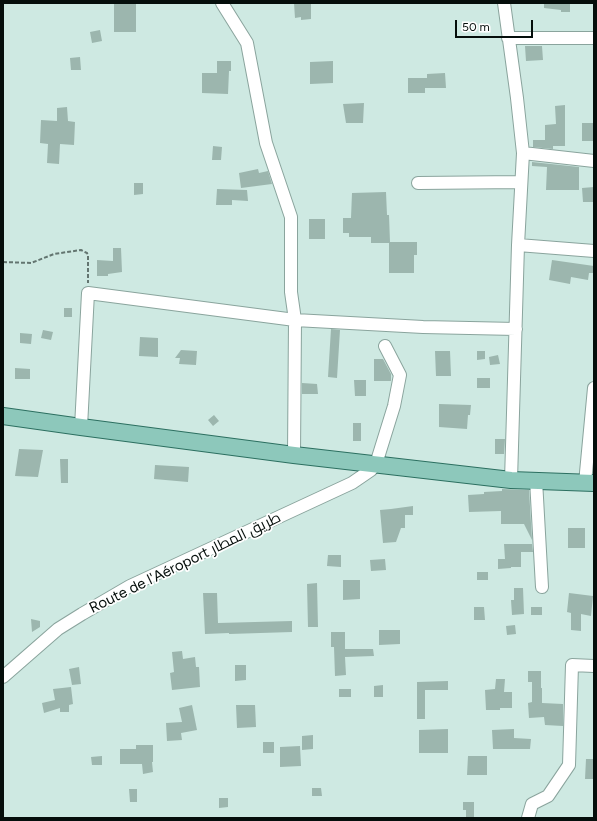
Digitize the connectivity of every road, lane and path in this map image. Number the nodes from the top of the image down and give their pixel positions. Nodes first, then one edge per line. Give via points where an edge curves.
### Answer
1 (222, 3) edge
2 (504, 3) edge
3 (508, 38) junction
4 (594, 38) edge
5 (523, 153) junction
6 (594, 161) edge
7 (521, 182) junction
8 (418, 183) dead end
9 (518, 245) junction
10 (594, 251) edge
11 (3, 262) edge
12 (88, 294) junction
13 (295, 320) junction
14 (516, 329) junction
15 (385, 346) dead end
16 (594, 388) edge
17 (3, 416) edge
18 (81, 428) junction
19 (294, 455) junction
20 (376, 464) junction
21 (511, 480) junction
22 (536, 480) junction
23 (589, 483) edge
24 (542, 587) dead end
25 (594, 666) edge
26 (3, 677) edge
27 (528, 818) edge

1 - 13 street via 247,43 266,143 291,217 291,292
2 - 3 street
3 - 4 street
3 - 5 street
5 - 6 street
5 - 7 street
7 - 8 street
7 - 9 street
9 - 10 street
9 - 14 street
11 - 12 path via 31,263 54,254 84,251 88,256
12 - 13 street
12 - 18 street
13 - 14 street
13 - 19 street
14 - 21 street
15 - 20 street via 400,375 394,406
16 - 23 street
17 - 18 main road
18 - 19 main road
19 - 20 main road
20 - 21 main road
20 - 26 street, Route de l'Aéroport طريق المطار via 352,483 130,586 58,629
21 - 22 main road
22 - 23 main road
22 - 24 street
25 - 27 street via 572,665 569,765 548,796 532,804

